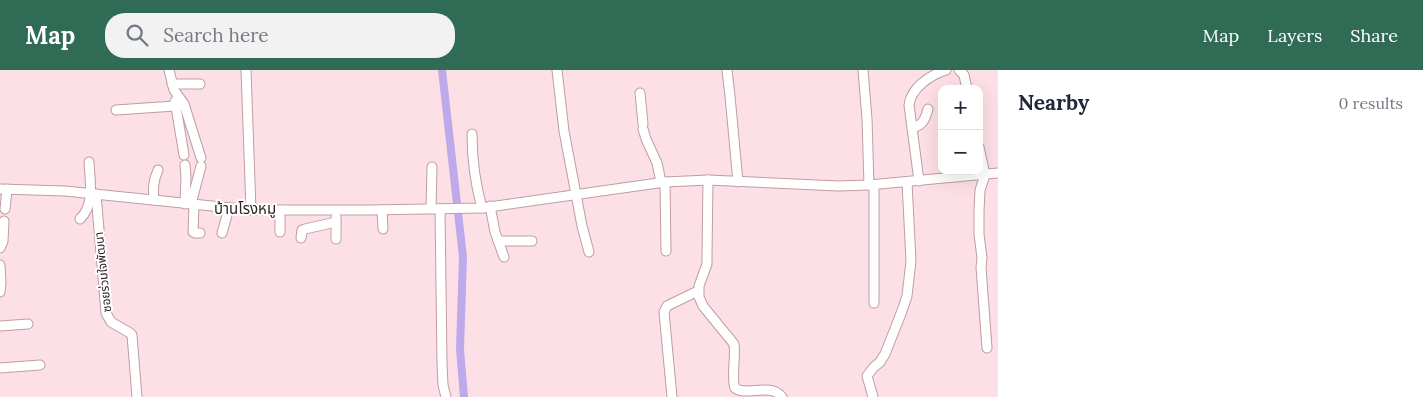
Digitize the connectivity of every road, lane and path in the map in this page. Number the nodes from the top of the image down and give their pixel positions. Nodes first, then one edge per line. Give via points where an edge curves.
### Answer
1 (169, 70) edge
2 (246, 70) edge
3 (557, 70) edge
4 (727, 70) edge
5 (863, 70) edge
6 (946, 70) edge
7 (959, 70) edge
8 (200, 84) dead end
9 (966, 85) edge
10 (173, 87) junction
11 (640, 93) dead end
12 (179, 105) junction
13 (928, 109) dead end
14 (116, 110) dead end
15 (912, 128) junction
16 (472, 134) dead end
17 (184, 155) dead end
18 (89, 162) dead end
19 (185, 165) dead end
20 (983, 165) edge
21 (432, 167) dead end
22 (158, 170) dead end
23 (998, 173) edge
24 (985, 174) junction
25 (708, 180) junction
26 (919, 181) junction
27 (663, 182) junction
28 (738, 182) junction
29 (907, 182) junction
30 (872, 185) junction
31 (3, 189) edge
32 (93, 194) junction
33 (577, 194) junction
34 (154, 200) junction
35 (190, 204) junction
36 (483, 207) junction
37 (228, 208) junction
38 (5, 209) dead end
39 (436, 209) junction
40 (251, 210) junction
41 (280, 210) junction
42 (336, 210) junction
43 (382, 210) junction
44 (80, 219) dead end
45 (4, 221) dead end
46 (336, 222) junction
47 (383, 229) dead end
48 (280, 232) dead end
49 (200, 233) dead end
50 (222, 233) dead end
51 (301, 238) dead end
52 (336, 239) dead end
53 (498, 241) junction
54 (532, 241) dead end
55 (1, 244) edge
56 (589, 252) dead end
57 (666, 252) dead end
58 (504, 257) dead end
59 (0, 265) edge
60 (0, 286) edge
61 (698, 292) junction
62 (874, 303) dead end
63 (28, 324) dead end
64 (0, 326) edge
65 (987, 348) dead end
66 (40, 365) dead end
67 (0, 368) edge
68 (137, 397) edge
69 (446, 397) edge
70 (672, 397) edge
71 (782, 397) edge
72 (873, 397) edge

1 - 10 street
2 - 40 street
3 - 33 street via 564,131
4 - 28 street
5 - 30 street
6 - 15 street via 932,76 913,92 909,105
7 - 9 street
8 - 10 street
10 - 12 street
11 - 27 street via 646,138
12 - 14 street
12 - 17 street
12 - 35 street via 201,162
13 - 15 street via 923,122
15 - 26 street
16 - 36 street via 473,160
18 - 32 street
19 - 35 street
20 - 24 street
21 - 39 street
22 - 34 street via 153,186
23 - 24 street
24 - 26 street
24 - 65 street via 980,190 978,234
25 - 27 street
25 - 28 street
25 - 61 street via 707,255
26 - 29 street
27 - 33 street
27 - 57 street
28 - 30 street
29 - 30 street
29 - 72 street via 910,279 902,311 885,354 867,376
30 - 62 street
31 - 32 street
31 - 38 street
32 - 34 street
32 - 44 street
32 - 68 street, ซอยร่วมใจพัฒนา via 106,312 111,322 132,335
33 - 36 street
33 - 56 street
34 - 35 street
35 - 37 street
35 - 49 street via 193,232
36 - 39 street
36 - 53 street
37 - 40 street
37 - 50 street
39 - 43 street
39 - 69 street
40 - 41 street
41 - 42 street
41 - 48 street
42 - 43 street
42 - 46 street
43 - 47 street
45 - 55 street
46 - 51 street via 305,228
46 - 52 street
53 - 54 street
53 - 58 street
59 - 60 street
61 - 70 street via 670,304 664,312
61 - 71 street via 703,306 734,344 734,384 737,390 746,396 775,392
63 - 64 street
66 - 67 street

